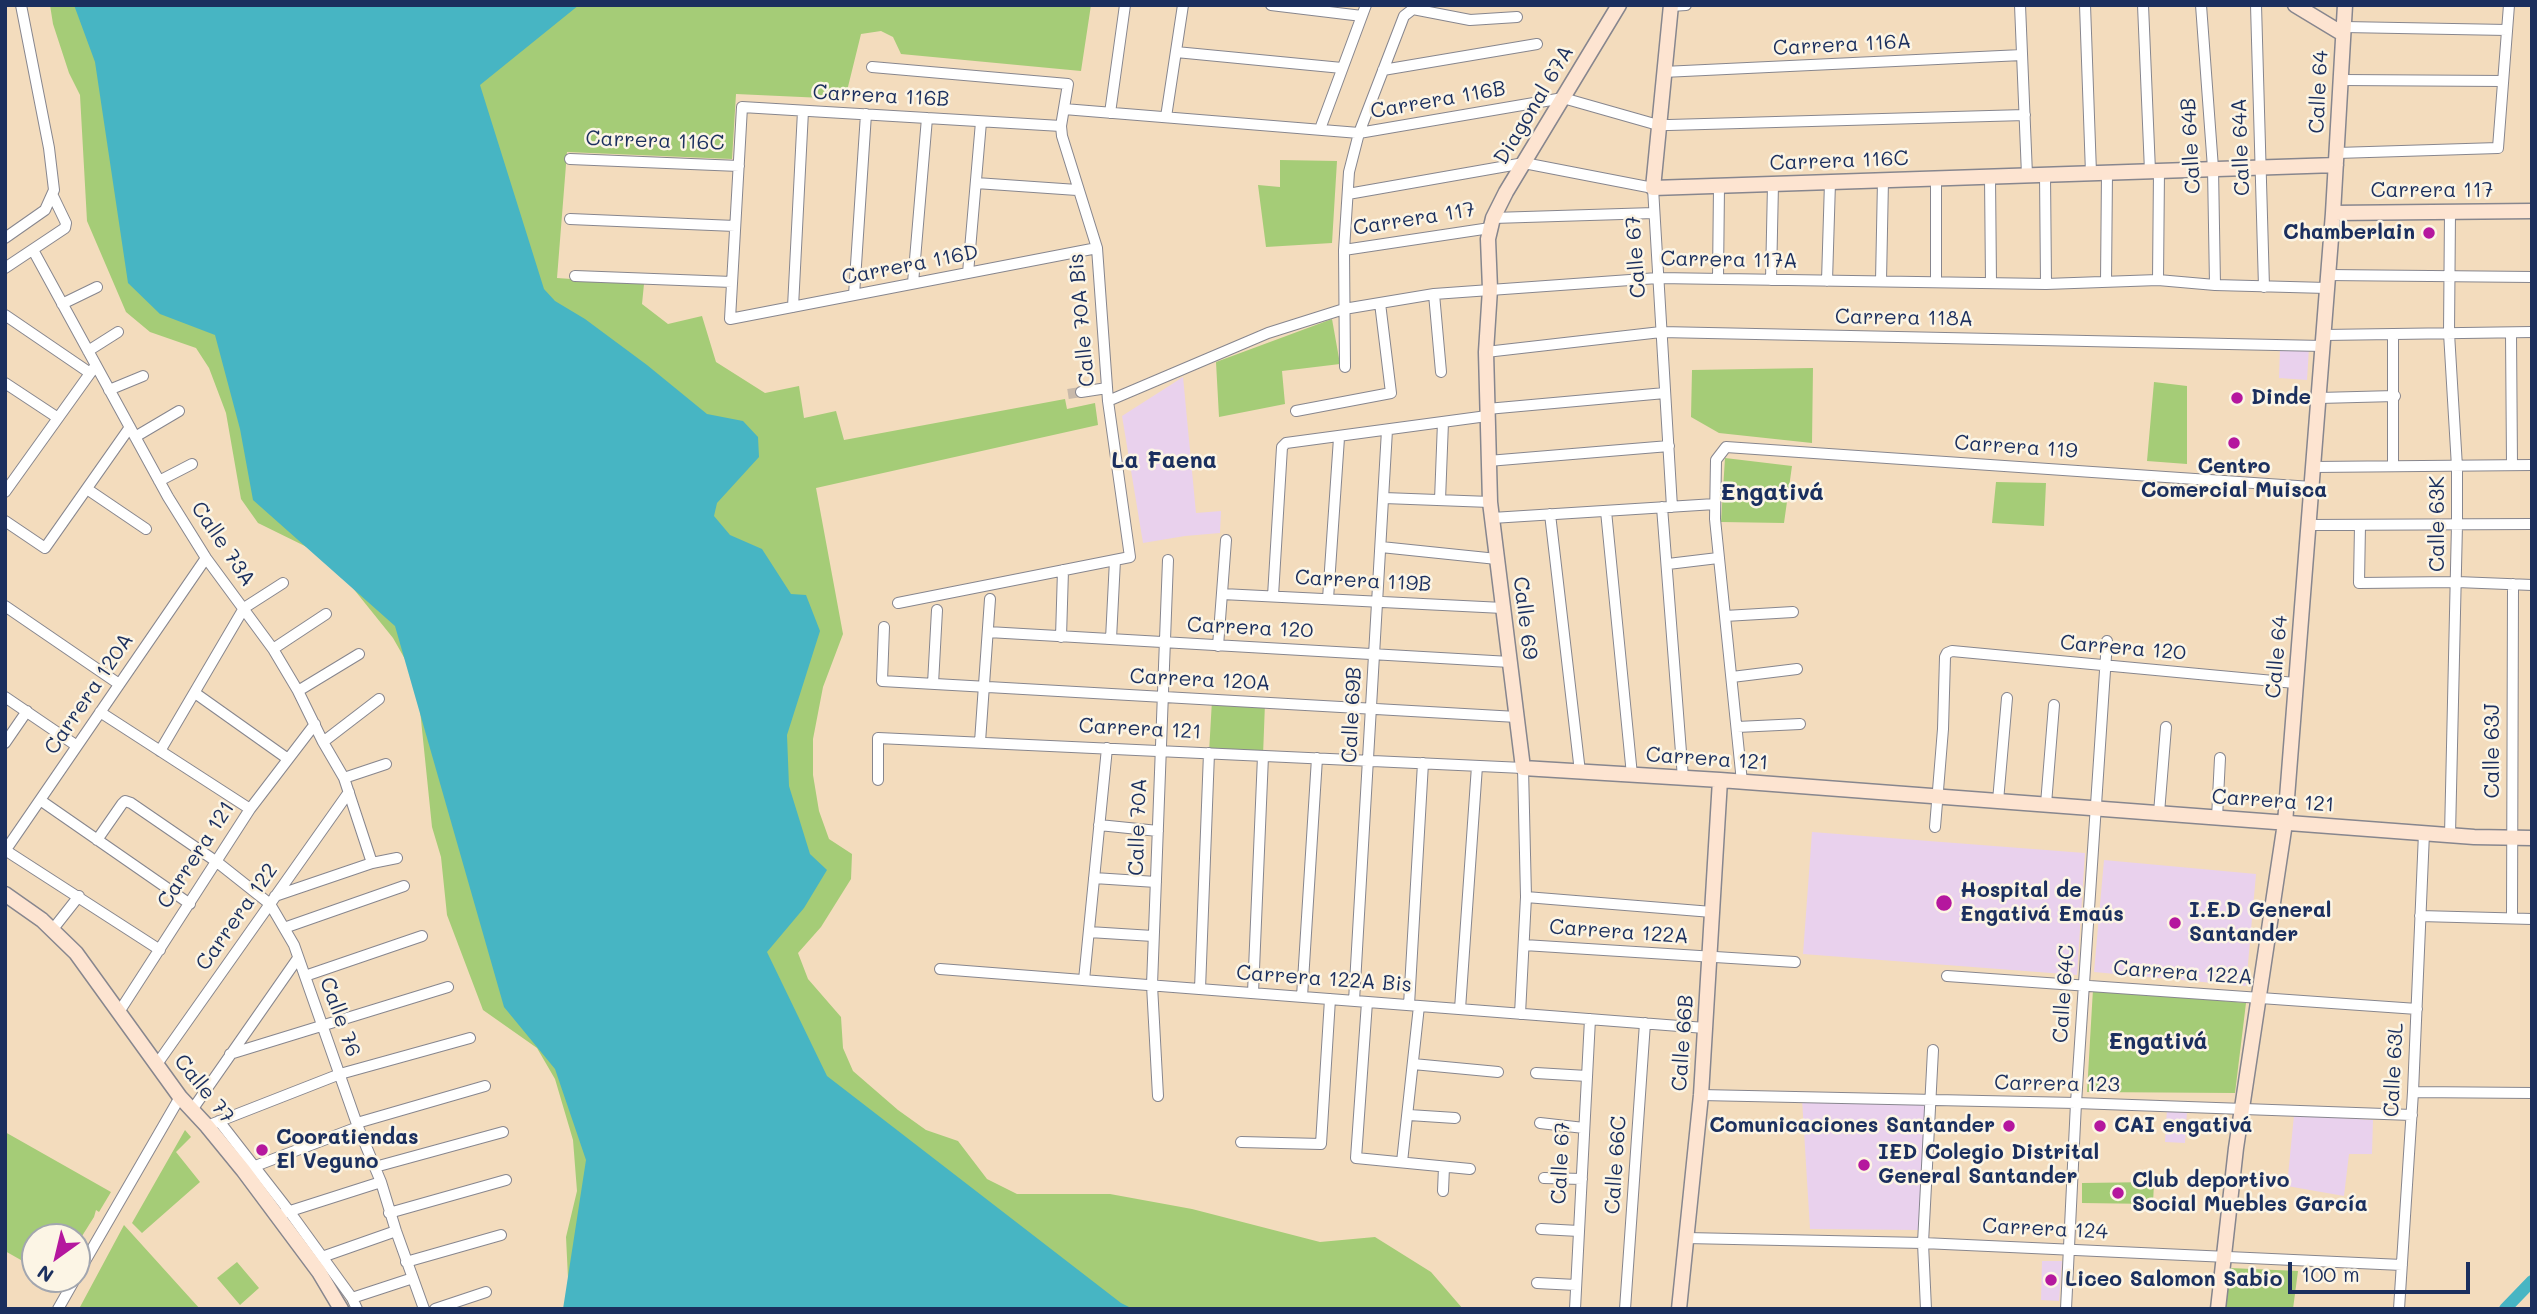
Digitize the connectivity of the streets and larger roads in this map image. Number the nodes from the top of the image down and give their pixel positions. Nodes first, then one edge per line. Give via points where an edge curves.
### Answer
1 (21, 5) edge
2 (1125, 5) edge
3 (1183, 5) edge
4 (1271, 5) edge
5 (1366, 5) edge
6 (1619, 5) edge
7 (1686, 5) edge
8 (2020, 5) edge
9 (2085, 5) edge
10 (2143, 5) edge
11 (2201, 5) edge
12 (2256, 5) edge
13 (2295, 5) edge
14 (2345, 5) edge
15 (2509, 5) edge
16 (1671, 6) edge
17 (1362, 16) junction
18 (1517, 17) dead end
19 (2507, 30) junction
20 (2344, 31) junction
21 (1537, 44) dead end
22 (1176, 52) junction
23 (2022, 55) junction
24 (872, 67) dead end
25 (1342, 68) junction
26 (1383, 70) junction
27 (1663, 72) junction
28 (2341, 80) junction
29 (2503, 81) junction
30 (1563, 97) junction
31 (1064, 109) junction
32 (803, 111) junction
33 (1110, 113) junction
34 (866, 114) junction
35 (2025, 115) junction
36 (1166, 117) junction
37 (927, 118) junction
38 (981, 121) junction
39 (1658, 125) junction
40 (1061, 126) junction
41 (1320, 130) junction
42 (1359, 133) junction
43 (570, 159) dead end
44 (2337, 159) junction
45 (1524, 163) junction
46 (739, 166) junction
47 (2262, 167) junction
48 (2213, 168) junction
49 (2154, 171) junction
50 (2107, 172) junction
51 (2091, 173) junction
52 (2045, 174) junction
53 (2027, 175) junction
54 (1990, 177) junction
55 (1936, 178) junction
56 (1883, 180) junction
57 (1830, 182) junction
58 (976, 183) junction
59 (1773, 184) junction
60 (1719, 186) junction
61 (1653, 188) junction
62 (1077, 190) junction
63 (1348, 194) junction
64 (53, 196) junction
65 (2532, 211) edge
66 (2450, 212) junction
67 (1654, 213) junction
68 (2333, 213) junction
69 (570, 219) dead end
70 (1491, 223) junction
71 (735, 226) junction
72 (5, 238) edge
73 (1097, 248) junction
74 (33, 250) junction
75 (1345, 250) junction
76 (5, 268) edge
77 (968, 273) junction
78 (575, 276) dead end
79 (2450, 277) junction
80 (2532, 277) edge
81 (1658, 278) junction
82 (1718, 279) junction
83 (1771, 280) junction
84 (2158, 280) junction
85 (1827, 281) junction
86 (732, 282) junction
87 (1881, 282) junction
88 (1936, 282) junction
89 (2106, 282) junction
90 (2328, 282) junction
91 (1991, 283) junction
92 (913, 284) junction
93 (2046, 284) junction
94 (2216, 285) junction
95 (97, 287) dead end
96 (2264, 287) junction
97 (1490, 289) junction
98 (1434, 294) junction
99 (855, 295) junction
100 (1380, 303) junction
101 (62, 304) junction
102 (793, 307) junction
103 (1345, 309) junction
104 (5, 315) edge
105 (118, 332) dead end
106 (1661, 332) junction
107 (2511, 332) junction
108 (2532, 332) edge
109 (2449, 333) junction
110 (2393, 334) junction
111 (2324, 340) junction
112 (88, 351) junction
113 (1486, 352) junction
114 (1345, 368) dead end
115 (93, 369) junction
116 (1441, 372) dead end
117 (143, 376) dead end
118 (5, 383) edge
119 (1107, 388) junction
120 (109, 390) junction
121 (1081, 392) tunnel mouth
122 (1665, 393) junction
123 (2395, 396) junction
124 (2319, 398) junction
125 (1108, 401) junction
126 (179, 411) dead end
127 (1296, 411) dead end
128 (1487, 412) junction
129 (58, 418) junction
130 (1443, 422) junction
131 (1387, 430) junction
132 (132, 432) junction
133 (1339, 438) junction
134 (1668, 446) junction
135 (1488, 461) junction
136 (192, 464) dead end
137 (2512, 465) junction
138 (2532, 465) edge
139 (2393, 466) junction
140 (2314, 467) junction
141 (2457, 467) junction
142 (159, 481) junction
143 (2312, 487) junction
144 (87, 489) junction
145 (5, 492) edge
146 (1384, 498) junction
147 (1440, 500) junction
148 (1490, 502) junction
149 (1715, 504) junction
150 (1667, 507) junction
151 (1606, 511) junction
152 (1550, 514) junction
153 (1492, 518) junction
154 (5, 521) edge
155 (2457, 524) junction
156 (2532, 524) edge
157 (2308, 525) junction
158 (2360, 525) junction
159 (146, 529) dead end
160 (1226, 540) dead end
161 (1381, 548) junction
162 (206, 558) junction
163 (1718, 558) junction
164 (1497, 559) junction
165 (1115, 560) junction
166 (1168, 560) dead end
167 (1668, 564) junction
168 (1063, 570) junction
169 (2457, 582) junction
170 (283, 583) dead end
171 (2512, 584) junction
172 (2532, 584) edge
173 (1222, 594) junction
174 (1273, 596) junction
175 (1328, 599) junction
176 (989, 600) dead end
177 (1378, 602) junction
178 (898, 603) dead end
179 (5, 606) edge
180 (244, 608) junction
181 (1503, 608) junction
182 (937, 610) dead end
183 (1793, 612) dead end
184 (326, 614) dead end
185 (1725, 616) junction
186 (884, 627) dead end
187 (988, 632) junction
188 (1060, 636) junction
189 (1111, 639) junction
190 (2107, 641) dead end
191 (1165, 643) junction
192 (1218, 646) junction
193 (273, 649) junction
194 (359, 654) dead end
195 (1374, 655) junction
196 (1510, 662) junction
197 (2105, 666) junction
198 (1797, 669) dead end
199 (1731, 677) junction
200 (2295, 683) junction
201 (119, 684) junction
202 (933, 684) junction
203 (984, 687) junction
204 (298, 691) junction
205 (195, 693) junction
206 (5, 697) edge
207 (1163, 697) junction
208 (2007, 698) dead end
209 (379, 699) dead end
210 (2054, 705) dead end
211 (1371, 709) junction
212 (27, 711) junction
213 (100, 712) junction
214 (1517, 717) junction
215 (314, 724) junction
216 (1800, 724) dead end
217 (1737, 727) junction
218 (2166, 727) dead end
219 (323, 742) junction
220 (980, 742) junction
221 (5, 743) edge
222 (77, 746) junction
223 (1107, 748) junction
224 (160, 751) junction
225 (1161, 751) junction
226 (1209, 753) junction
227 (1263, 756) junction
228 (1317, 758) junction
229 (2220, 758) dead end
230 (288, 759) junction
231 (1368, 761) junction
232 (1423, 763) junction
233 (386, 764) dead end
234 (1477, 766) junction
235 (1523, 768) junction
236 (1580, 772) junction
237 (1632, 775) junction
238 (344, 778) junction
239 (1683, 778) junction
240 (878, 780) dead end
241 (1720, 780) junction
242 (1742, 782) junction
243 (349, 792) junction
244 (1938, 796) junction
245 (40, 800) junction
246 (1998, 801) junction
247 (2046, 804) junction
248 (250, 808) junction
249 (2096, 808) junction
250 (2159, 813) junction
251 (2217, 818) junction
252 (2285, 823) junction
253 (1099, 825) junction
254 (1935, 827) dead end
255 (1158, 831) junction
256 (2424, 833) junction
257 (2450, 835) junction
258 (2512, 837) junction
259 (2532, 838) edge
260 (97, 840) junction
261 (5, 850) edge
262 (397, 858) dead end
263 (217, 862) junction
264 (372, 863) junction
265 (1094, 878) junction
266 (5, 882) edge
267 (1156, 882) junction
268 (404, 886) dead end
269 (5, 894) edge
270 (79, 896) junction
271 (1526, 897) junction
272 (272, 900) junction
273 (190, 904) junction
274 (24, 906) junction
275 (1712, 912) junction
276 (2420, 916) junction
277 (2512, 918) junction
278 (2532, 919) edge
279 (284, 928) junction
280 (53, 929) junction
281 (1089, 932) junction
282 (422, 936) dead end
283 (1153, 936) junction
284 (1524, 945) junction
285 (160, 950) junction
286 (1710, 957) junction
287 (299, 958) junction
288 (1795, 962) dead end
289 (940, 969) dead end
290 (305, 976) junction
291 (1947, 976) dead end
292 (1084, 980) junction
293 (1152, 985) junction
294 (2084, 986) junction
295 (448, 987) dead end
296 (1200, 989) junction
297 (1252, 993) junction
298 (1301, 997) junction
299 (2259, 998) junction
300 (1330, 999) junction
301 (1354, 1001) junction
302 (1367, 1002) junction
303 (1414, 1005) junction
304 (1460, 1009) junction
305 (2417, 1009) junction
306 (119, 1012) junction
307 (1520, 1014) junction
308 (1590, 1019) junction
309 (1645, 1023) junction
310 (323, 1026) junction
311 (1705, 1028) junction
312 (470, 1038) dead end
313 (1933, 1050) dead end
314 (230, 1054) junction
315 (1413, 1063) junction
316 (157, 1064) junction
317 (1497, 1072) dead end
318 (1536, 1073) dead end
319 (340, 1074) junction
320 (1587, 1076) junction
321 (485, 1086) dead end
322 (2413, 1092) junction
323 (2532, 1093) edge
324 (1701, 1095) junction
325 (1158, 1096) dead end
326 (180, 1097) junction
327 (1932, 1100) junction
328 (2076, 1103) junction
329 (2243, 1109) junction
330 (192, 1110) junction
331 (1409, 1115) junction
332 (2412, 1115) junction
333 (1455, 1118) dead end
334 (1540, 1123) dead end
335 (213, 1124) junction
336 (358, 1125) junction
337 (1584, 1128) junction
338 (503, 1132) dead end
339 (1241, 1142) dead end
340 (1402, 1162) junction
341 (375, 1167) junction
342 (1444, 1167) junction
343 (249, 1168) junction
344 (1469, 1169) dead end
345 (1544, 1178) dead end
346 (1582, 1179) junction
347 (506, 1180) dead end
348 (381, 1182) junction
349 (1443, 1191) dead end
350 (283, 1213) junction
351 (389, 1213) junction
352 (1541, 1228) dead end
353 (396, 1231) junction
354 (1579, 1231) junction
355 (501, 1235) dead end
356 (1686, 1238) junction
357 (1923, 1243) junction
358 (2069, 1250) junction
359 (91, 1251) edge
360 (322, 1257) junction
361 (2224, 1257) junction
362 (406, 1262) junction
363 (2402, 1265) junction
364 (412, 1278) junction
365 (1537, 1283) dead end
366 (1576, 1285) junction
367 (486, 1292) dead end
368 (67, 1293) edge
369 (352, 1298) junction
370 (58, 1309) edge
371 (341, 1309) edge
372 (357, 1309) edge
373 (424, 1309) edge
374 (435, 1309) edge
375 (1575, 1309) edge
376 (1625, 1309) edge
377 (1679, 1309) edge
378 (1926, 1309) edge
379 (2066, 1309) edge
380 (2218, 1309) edge
381 (2399, 1309) edge

1 - 64 street via 49,148
2 - 33 street
3 - 22 street
4 - 17 street
5 - 17 street
6 - 30 street, Diagonal 67A
7 - 16 street
8 - 23 street
9 - 51 street
10 - 49 street
11 - 48 street, Calle 64B
12 - 47 street, Calle 64A
13 - 20 street
14 - 20 street, Calle 64
15 - 19 street
16 - 27 street, Calle 67
17 - 25 street
18 - 26 street via 1470,20 1413,9 1404,16
19 - 20 street
19 - 29 street
20 - 28 street, Calle 64
21 - 26 street
22 - 25 street
22 - 36 street
23 - 27 street, Carrera 116A
23 - 35 street
24 - 31 street, Calle 70A Bis via 1068,83
25 - 41 street
26 - 42 street
27 - 39 street, Calle 67
28 - 29 street
28 - 44 street, Calle 64
29 - 44 street via 2498,148
30 - 39 street, Carrera 116B
30 - 42 street, Carrera 116B
30 - 45 street, Diagonal 67A
31 - 33 street, Carrera 116B
31 - 40 street, Calle 70A Bis
32 - 34 street, Carrera 116B
32 - 46 street, Carrera 116B via 742,107
32 - 102 street
33 - 36 street, Carrera 116B
34 - 37 street, Carrera 116B
34 - 99 street
35 - 39 street, Carrera 116B
35 - 53 street
36 - 41 street, Carrera 116B
37 - 38 street, Carrera 116B
37 - 92 street
38 - 40 street, Carrera 116B
38 - 58 street
39 - 61 street, Calle 67
40 - 62 street, Calle 70A Bis
41 - 42 street, Carrera 116B
42 - 63 street
43 - 46 street, Carrera 116C
44 - 47 street, Carrera 116C
44 - 68 street, Calle 64
45 - 61 street, Carrera 116C
45 - 63 street, Carrera 116C
45 - 70 street, Diagonal 67A
46 - 71 street
47 - 48 street, Carrera 116C
47 - 96 street, Calle 64A
48 - 49 street, Carrera 116C
48 - 94 street, Calle 64B
49 - 50 street, Carrera 116C
49 - 84 street
50 - 51 street, Carrera 116C
50 - 89 street
51 - 52 street, Carrera 116C
52 - 53 street, Carrera 116C
52 - 93 street
53 - 54 street, Carrera 116C
54 - 55 street, Carrera 116C
54 - 91 street
55 - 56 street, Carrera 116C
55 - 88 street
56 - 57 street, Carrera 116C
56 - 87 street
57 - 59 street, Carrera 116C
57 - 85 street
58 - 62 street
58 - 77 street
59 - 60 street, Carrera 116C
59 - 83 street
60 - 61 street, Carrera 116C
60 - 82 street
61 - 67 street, Calle 67
62 - 73 street, Calle 70A Bis
63 - 75 street
64 - 72 street via 36,218
64 - 74 street via 66,226
65 - 66 street, Carrera 117
66 - 68 street, Carrera 117
66 - 79 street, Calle 63K
67 - 70 street, Carrera 117
67 - 81 street, Calle 67
68 - 90 street, Calle 64
69 - 71 street
70 - 75 street, Carrera 117
70 - 97 street, Calle 69
71 - 86 street
73 - 77 street, Carrera 116D
73 - 119 street, Calle 70A Bis
74 - 76 street
74 - 101 street, Calle 73A
75 - 103 street
77 - 92 street, Carrera 116D
78 - 86 street
79 - 80 street, Carrera 117A
79 - 90 street, Carrera 117A
79 - 109 street, Calle 63K
81 - 82 street, Carrera 117A
81 - 97 street, Carrera 117A
81 - 106 street, Calle 67
82 - 83 street, Carrera 117A
83 - 85 street, Carrera 117A
84 - 89 street, Carrera 117A
84 - 94 street, Carrera 117A
85 - 87 street, Carrera 117A
86 - 102 street, Carrera 116D via 730,319
87 - 88 street, Carrera 117A
88 - 91 street, Carrera 117A
89 - 93 street, Carrera 117A
90 - 96 street, Carrera 117A
90 - 111 street, Calle 64
91 - 93 street, Carrera 117A
92 - 99 street, Carrera 116D
94 - 96 street, Carrera 117A
95 - 101 street
97 - 98 street, Carrera 117A
97 - 113 street, Calle 69
98 - 100 street, Carrera 117A
98 - 116 street
99 - 102 street, Carrera 116D
100 - 103 street, Carrera 117A
100 - 127 street via 1391,393
101 - 112 street, Calle 73A
103 - 114 street
103 - 125 street, Carrera 117A via 1268,333
104 - 115 street
105 - 112 street
106 - 111 street, Carrera 118A
106 - 113 street, Carrera 118A
106 - 122 street, Calle 67
107 - 108 street, Carrera 118A
107 - 109 street, Carrera 118A
107 - 137 street
109 - 110 street, Carrera 118A
109 - 141 street, Calle 63K
110 - 111 street, Carrera 118A
110 - 123 street
111 - 124 street, Calle 64
112 - 115 street, Calle 73A
113 - 128 street, Calle 69
115 - 120 street, Calle 73A
115 - 129 street
117 - 120 street
118 - 129 street
119 - 121 street
119 - 125 street, Calle 70A Bis
120 - 132 street, Calle 73A
122 - 128 street
122 - 134 street, Calle 67
123 - 124 street
123 - 139 street
124 - 140 street, Calle 64
125 - 165 street, Calle 70A Bis via 1130,557
126 - 132 street
128 - 130 street
128 - 135 street, Calle 69
129 - 145 street
130 - 131 street
130 - 147 street
131 - 133 street
131 - 146 street, Calle 69B
132 - 142 street, Calle 73A
132 - 144 street
133 - 174 street via 1291,441 1282,447
133 - 175 street
134 - 135 street
134 - 150 street, Calle 67
135 - 148 street, Calle 69
136 - 142 street
137 - 138 street
137 - 141 street
139 - 140 street
139 - 141 street
140 - 143 street, Calle 64
141 - 155 street, Calle 63K
142 - 162 street, Calle 73A
143 - 149 street, Carrera 119 via 1726,447 1716,460
143 - 157 street, Calle 64
144 - 154 street via 45,548
144 - 159 street
146 - 147 street
146 - 161 street, Calle 69B
147 - 148 street
148 - 153 street, Calle 69
149 - 150 street
149 - 163 street
150 - 151 street
150 - 167 street, Calle 67
151 - 152 street
151 - 237 street
152 - 153 street
152 - 236 street
153 - 164 street, Calle 69
155 - 156 street
155 - 158 street
155 - 169 street, Calle 63K
157 - 158 street
157 - 200 street, Calle 64
158 - 169 street via 2359,583
160 - 173 street
161 - 164 street
161 - 177 street, Calle 69B
162 - 180 street, Calle 73A
162 - 201 street, Carrera 120A
163 - 167 street
163 - 185 street
164 - 181 street, Calle 69
165 - 168 street
165 - 189 street
166 - 191 street, Calle 70A
167 - 239 street, Calle 67
168 - 178 street
168 - 188 street
169 - 171 street
169 - 257 street, Calle 63K
170 - 180 street
171 - 172 street
171 - 258 street, Calle 63J
173 - 174 street, Carrera 119B
173 - 192 street
174 - 175 street, Carrera 119B
175 - 177 street, Carrera 119B
176 - 187 street
177 - 181 street, Carrera 119B
177 - 195 street, Calle 69B
179 - 201 street
180 - 193 street, Calle 73A
180 - 205 street
181 - 196 street, Calle 69
182 - 202 street
183 - 185 street
184 - 193 street
185 - 199 street
186 - 202 street, Carrera 120A via 882,681
187 - 188 street, Carrera 120
187 - 203 street
188 - 189 street, Carrera 120
189 - 191 street, Carrera 120
190 - 197 street, Calle 64C
191 - 192 street, Carrera 120
191 - 207 street, Calle 70A
192 - 195 street, Carrera 120
193 - 204 street, Calle 73A
194 - 204 street
195 - 196 street, Carrera 120
195 - 211 street, Calle 69B
196 - 214 street, Calle 69
197 - 200 street, Carrera 120
197 - 244 street, Carrera 120 via 1947,653
197 - 249 street, Calle 64C
198 - 199 street
199 - 217 street
200 - 252 street, Calle 64
201 - 213 street, Carrera 120A
202 - 203 street, Carrera 120A
203 - 207 street, Carrera 120A
203 - 220 street
204 - 215 street, Calle 73A
205 - 224 street
205 - 230 street
206 - 212 street
207 - 211 street, Carrera 120A
207 - 225 street, Calle 70A
208 - 246 street
209 - 219 street
210 - 247 street
211 - 214 street, Carrera 120A
211 - 231 street, Calle 69B
212 - 221 street
212 - 222 street
213 - 222 street, Carrera 120A
213 - 224 street
214 - 235 street, Calle 69
215 - 219 street, Calle 73A
215 - 230 street, Carrera 121
216 - 217 street
217 - 242 street
218 - 250 street
219 - 238 street, Calle 73A
220 - 223 street, Carrera 121
220 - 240 street, Carrera 121 via 878,738
222 - 245 street, Carrera 120A
223 - 225 street, Carrera 121
223 - 253 street
224 - 248 street
225 - 226 street, Carrera 121
225 - 255 street, Calle 70A
226 - 227 street, Carrera 121
226 - 296 street
227 - 228 street, Carrera 121
227 - 297 street
228 - 231 street, Carrera 121
228 - 298 street
229 - 251 street
230 - 248 street, Carrera 121
231 - 232 street, Carrera 121
231 - 301 street, Calle 69B
232 - 234 street, Carrera 121
232 - 303 street
233 - 238 street
234 - 235 street, Carrera 121
234 - 304 street
235 - 236 street, Carrera 121
235 - 271 street, Calle 69
236 - 237 street, Carrera 121
237 - 239 street, Carrera 121
238 - 243 street, Calle 73A
239 - 241 street, Carrera 121
241 - 242 street, Carrera 121
241 - 275 street, Calle 66B
242 - 244 street, Carrera 121
243 - 264 street, Calle 73A
243 - 272 street, Carrera 122
244 - 246 street, Carrera 121
244 - 254 street
245 - 260 street
245 - 261 street, Carrera 120A
246 - 247 street, Carrera 121
247 - 249 street, Carrera 121
248 - 263 street, Carrera 121
249 - 250 street, Carrera 121
249 - 294 street, Calle 64C
250 - 251 street, Carrera 121
251 - 252 street, Carrera 121
252 - 256 street, Carrera 121
252 - 299 street, Calle 64
253 - 255 street
253 - 265 street
255 - 267 street, Calle 70A
256 - 257 street, Carrera 121
256 - 276 street, Calle 63L
257 - 258 street, Carrera 121
258 - 259 street, Carrera 121
258 - 277 street, Calle 63J
260 - 263 street, Calle 76 via 125,801
260 - 273 street
261 - 270 street
262 - 264 street
263 - 272 street, Calle 76
263 - 273 street, Carrera 121
264 - 272 street
265 - 267 street
265 - 281 street
266 - 274 street, Calle 77
267 - 283 street, Calle 70A
268 - 279 street
269 - 274 street, Calle 77
270 - 280 street
270 - 285 street
271 - 275 street
271 - 284 street, Calle 69
272 - 279 street, Calle 76
272 - 316 street, Carrera 122
273 - 285 street, Carrera 121
274 - 280 street, Calle 77
275 - 286 street, Calle 66B
276 - 277 street
276 - 305 street, Calle 63L
277 - 278 street
279 - 287 street, Calle 76
280 - 306 street, Calle 77
281 - 283 street
281 - 292 street
282 - 290 street
283 - 293 street, Calle 70A
284 - 286 street, Carrera 122A
284 - 307 street, Calle 69
285 - 306 street, Carrera 121
286 - 288 street, Carrera 122A
286 - 311 street, Calle 66B
287 - 290 street, Calle 76
287 - 314 street
289 - 292 street, Carrera 122A Bis
290 - 310 street, Calle 76
291 - 294 street, Carrera 122A
292 - 293 street, Carrera 122A Bis
293 - 296 street, Carrera 122A Bis
293 - 325 street, Calle 70A
294 - 299 street, Carrera 122A
294 - 328 street, Calle 64C
295 - 310 street
296 - 297 street, Carrera 122A Bis
297 - 298 street, Carrera 122A Bis
298 - 300 street, Carrera 122A Bis
299 - 305 street, Carrera 122A
299 - 329 street, Calle 64
300 - 301 street, Carrera 122A Bis
300 - 339 street via 1321,1144
301 - 302 street, Carrera 122A Bis
302 - 303 street, Carrera 122A Bis
302 - 340 street via 1356,1158
303 - 304 street, Carrera 122A Bis
303 - 315 street
304 - 307 street, Carrera 122A Bis
305 - 322 street, Calle 63L
306 - 316 street, Calle 77
307 - 308 street, Carrera 122A Bis
308 - 309 street, Carrera 122A Bis
308 - 320 street, Calle 67
309 - 311 street, Carrera 122A Bis
309 - 376 street, Calle 66C
310 - 314 street
310 - 319 street, Calle 76
311 - 324 street, Calle 66B
312 - 319 street
313 - 327 street
314 - 330 street
315 - 317 street
315 - 331 street
316 - 326 street, Calle 77
318 - 320 street
319 - 335 street
319 - 336 street, Calle 76
320 - 337 street, Calle 67
321 - 336 street
322 - 323 street
322 - 332 street, Calle 63L
324 - 327 street, Carrera 123
324 - 356 street, Calle 66B
326 - 330 street, Calle 77
326 - 359 street
327 - 328 street, Carrera 123
327 - 357 street
328 - 329 street, Carrera 123
328 - 358 street, Calle 64C
329 - 332 street, Carrera 123
329 - 361 street, Calle 64
330 - 335 street, Calle 77
331 - 333 street
331 - 340 street
332 - 363 street, Calle 63L
334 - 337 street
335 - 343 street, Calle 77
336 - 341 street, Calle 76
336 - 343 street
337 - 346 street, Calle 67
338 - 341 street
340 - 342 street
341 - 348 street, Calle 76
342 - 344 street
342 - 349 street
343 - 350 street, Calle 77
345 - 346 street
346 - 354 street, Calle 67
347 - 351 street
348 - 350 street
348 - 351 street, Calle 76
350 - 360 street
350 - 371 street, Calle 77
351 - 353 street, Calle 76
352 - 354 street
353 - 360 street
353 - 362 street, Calle 76
354 - 366 street, Calle 67
355 - 362 street
356 - 357 street, Carrera 124
356 - 377 street, Calle 66B
357 - 358 street, Carrera 124
357 - 378 street
358 - 361 street, Carrera 124
358 - 379 street, Calle 64C
360 - 369 street
361 - 363 street, Carrera 124
361 - 380 street, Calle 64
362 - 364 street, Calle 76
363 - 381 street, Calle 63L
364 - 369 street
364 - 373 street, Calle 76
365 - 366 street
366 - 375 street, Calle 67
367 - 374 street
368 - 370 street
369 - 372 street

